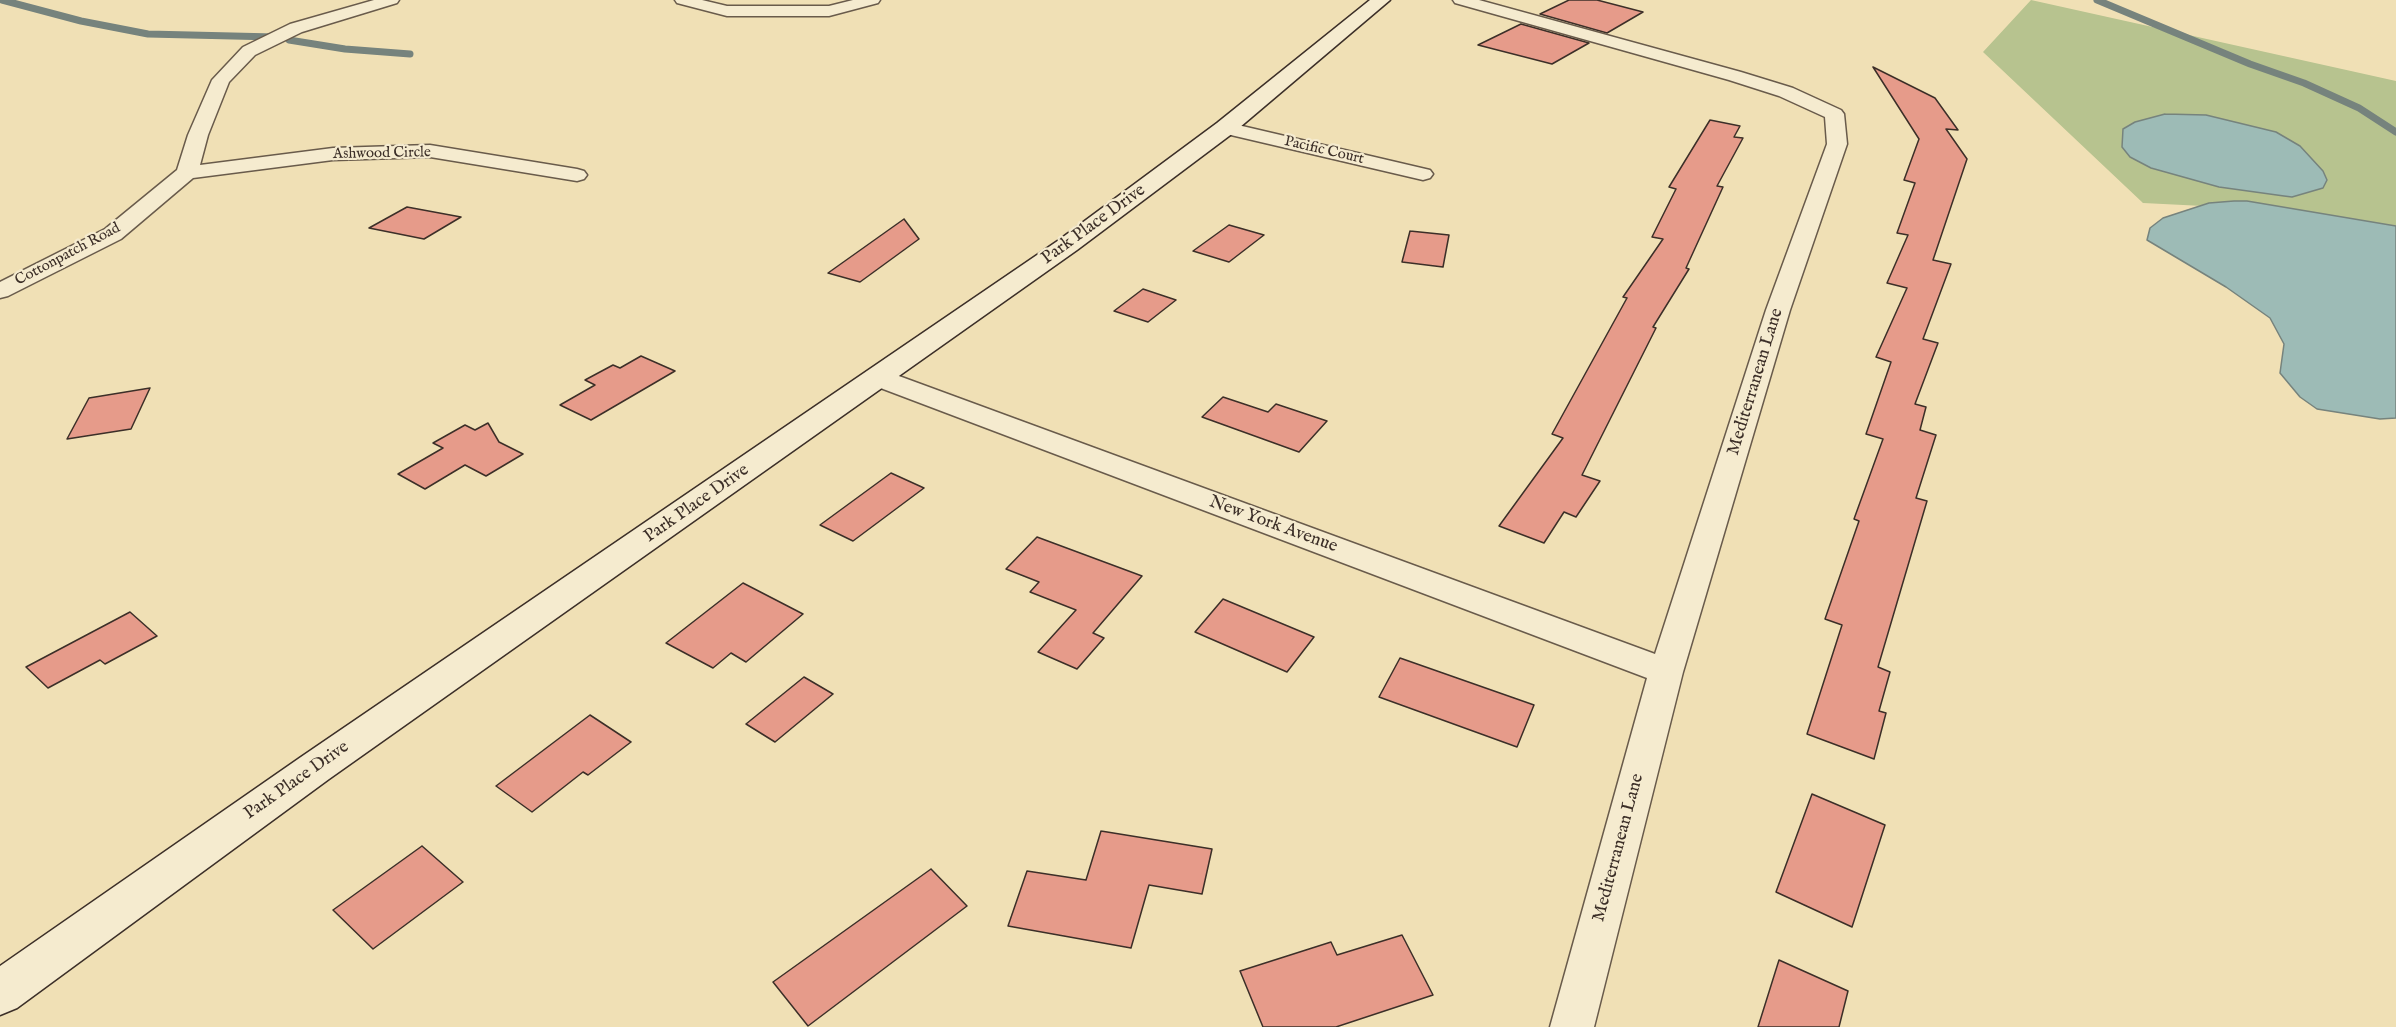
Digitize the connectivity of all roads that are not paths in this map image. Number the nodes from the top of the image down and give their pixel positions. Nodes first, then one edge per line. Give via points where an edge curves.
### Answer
1 (392, 0) edge
2 (683, 0) edge
3 (872, 0) edge
4 (1381, 0) edge
5 (1461, 0) edge
6 (830, 11) junction
7 (843, 25) dead end
8 (1225, 128) junction
9 (187, 173) junction
10 (1423, 174) dead end
11 (577, 175) dead end
12 (0, 291) edge
13 (879, 378) junction
14 (1666, 672) junction
15 (0, 993) edge
16 (1572, 1027) edge

1 - 9 street via 296,28 249,51 221,80
2 - 6 street via 727,11
3 - 6 street
4 - 8 street, Park Place Drive
5 - 14 street, Mediterranean Lane via 1735,76 1786,92 1834,114 1837,144 1778,310
6 - 7 street
8 - 10 street, Pacific Court
8 - 13 street, Park Place Drive
9 - 11 street, Ashwood Circle via 333,154 430,151
9 - 12 street, Cottonpatch Road via 113,234
13 - 14 street, New York Avenue
13 - 15 street, Park Place Drive via 315,768
14 - 16 street, Mediterranean Lane

